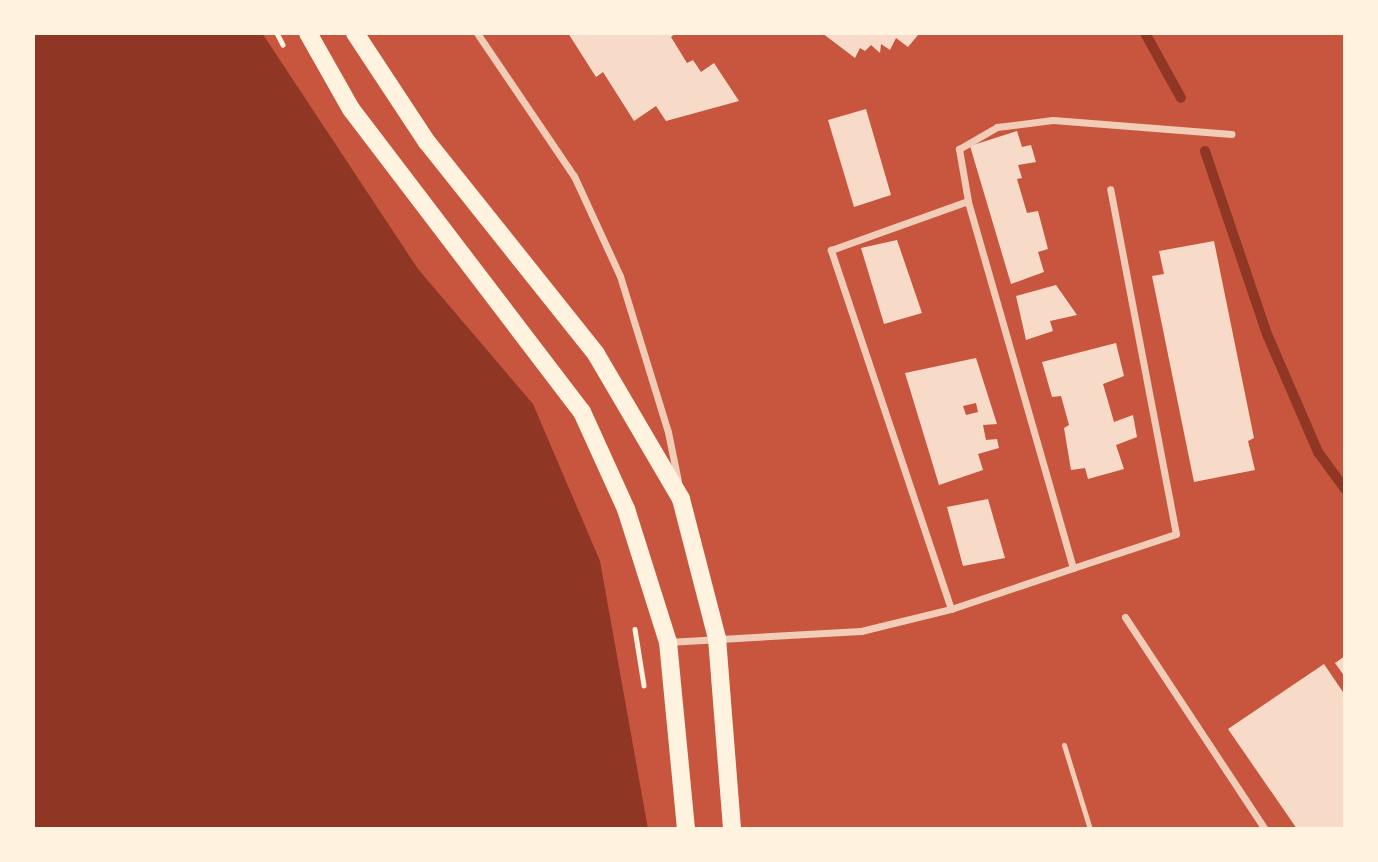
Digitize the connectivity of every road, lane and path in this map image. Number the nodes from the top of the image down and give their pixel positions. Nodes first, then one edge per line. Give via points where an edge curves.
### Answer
1 (277, 33) edge
2 (308, 33) edge
3 (355, 33) edge
4 (477, 33) edge
5 (285, 48) dead end
6 (1231, 134) dead end
7 (1110, 189) dead end
8 (968, 201) junction
9 (681, 499) junction
10 (1073, 568) junction
11 (951, 609) junction
12 (1125, 617) dead end
13 (632, 620) dead end
14 (717, 638) junction
15 (667, 642) junction
16 (645, 692) dead end
17 (1064, 745) dead end
18 (1089, 828) edge
19 (686, 829) edge
20 (732, 829) edge
21 (1265, 829) edge

1 - 5 path
2 - 15 main road via 351,109 582,412 626,509
3 - 9 main road via 427,142 596,354
4 - 9 street via 574,176 620,276 668,432
6 - 8 street via 1053,120 997,127 959,149
7 - 10 street via 1176,534
8 - 10 street
8 - 11 street via 831,250
9 - 14 main road
10 - 11 street
11 - 14 street via 861,631
12 - 21 street
13 - 16 path
14 - 15 street
14 - 20 main road
15 - 19 main road
17 - 18 lane

